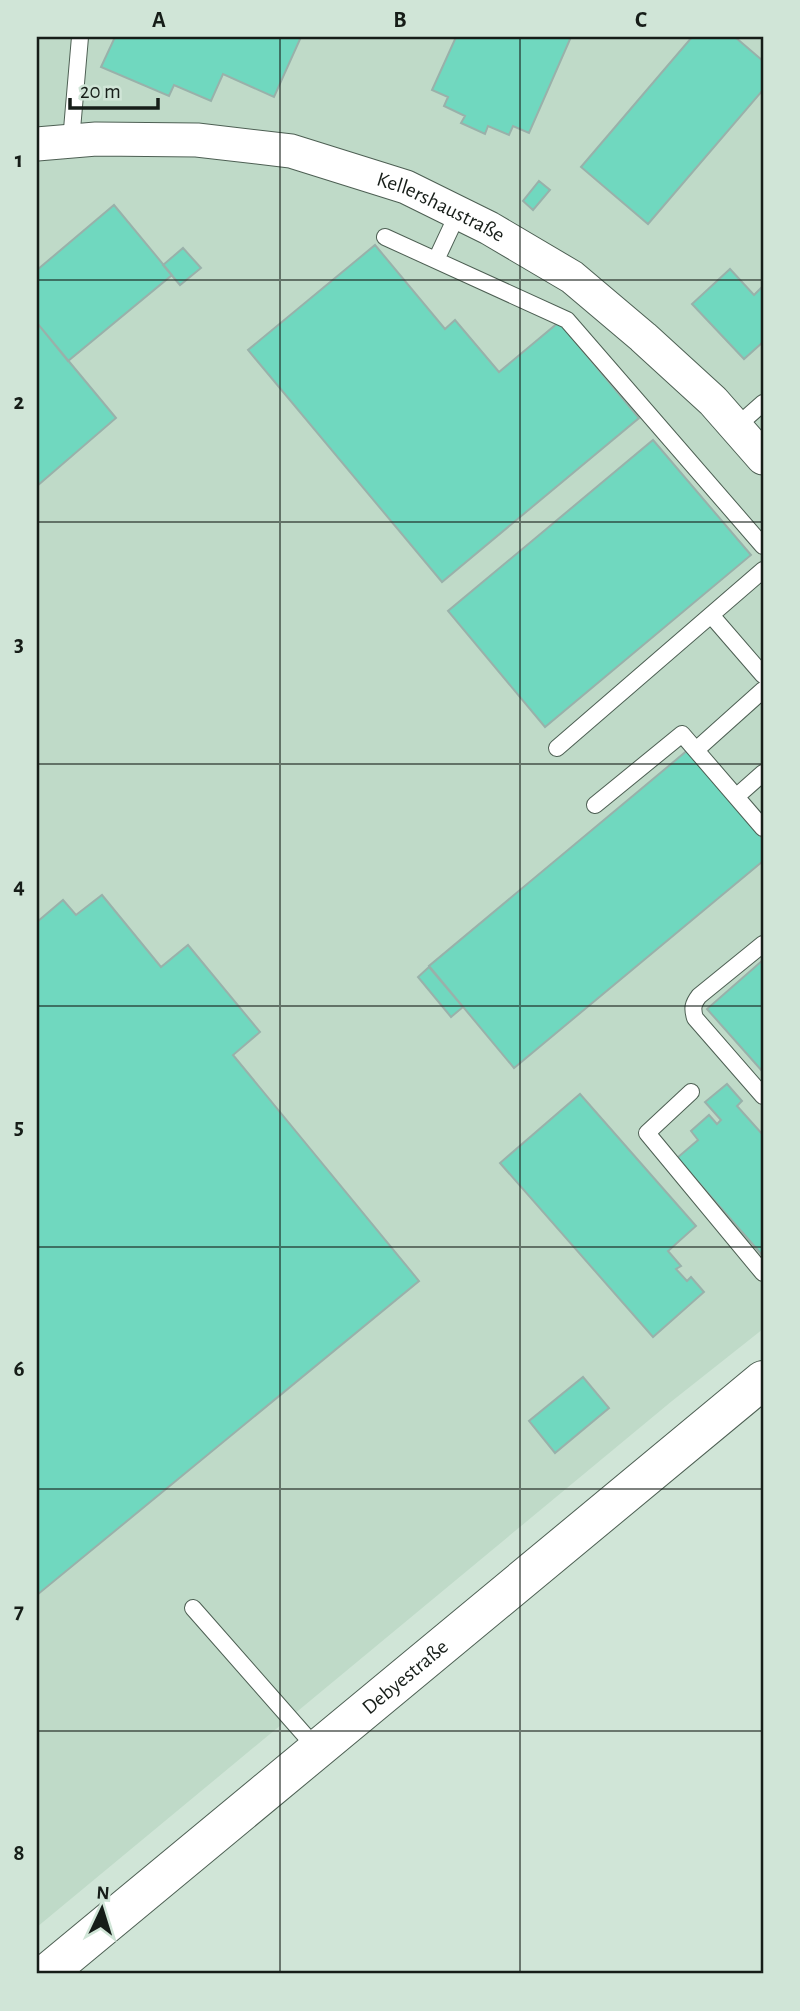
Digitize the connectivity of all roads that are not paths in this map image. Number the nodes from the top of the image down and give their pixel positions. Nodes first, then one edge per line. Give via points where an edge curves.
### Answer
1 (80, 37) edge
2 (71, 141) junction
3 (37, 144) edge
4 (458, 213) junction
5 (385, 237) dead end
6 (436, 260) junction
7 (763, 402) edge
8 (737, 426) junction
9 (763, 458) edge
10 (763, 546) edge
11 (763, 570) edge
12 (711, 615) junction
13 (763, 675) edge
14 (763, 690) edge
15 (557, 748) dead end
16 (696, 750) junction
17 (763, 773) edge
18 (737, 796) junction
19 (596, 804) dead end
20 (763, 828) edge
21 (763, 944) edge
22 (691, 1093) dead end
23 (763, 1096) edge
24 (763, 1273) edge
25 (763, 1380) edge
26 (193, 1608) dead end
27 (317, 1749) junction
28 (46, 1974) edge

1 - 2 lane
2 - 3 street, Kellershaustraße
2 - 4 street, Kellershaustraße via 197,140 291,151 406,187
4 - 6 lane
4 - 8 street, Kellershaustraße via 572,277
5 - 6 lane
6 - 10 lane via 567,320
7 - 8 lane
8 - 9 street, Kellershaustraße
11 - 12 lane
12 - 13 lane
12 - 15 lane
14 - 16 lane
16 - 18 lane
16 - 19 lane via 682,734
17 - 18 lane
18 - 20 lane
21 - 23 lane via 693,1003 695,1018
22 - 24 lane via 647,1133
25 - 27 main road, Debyestraße
26 - 27 lane
27 - 28 main road, Debyestraße

